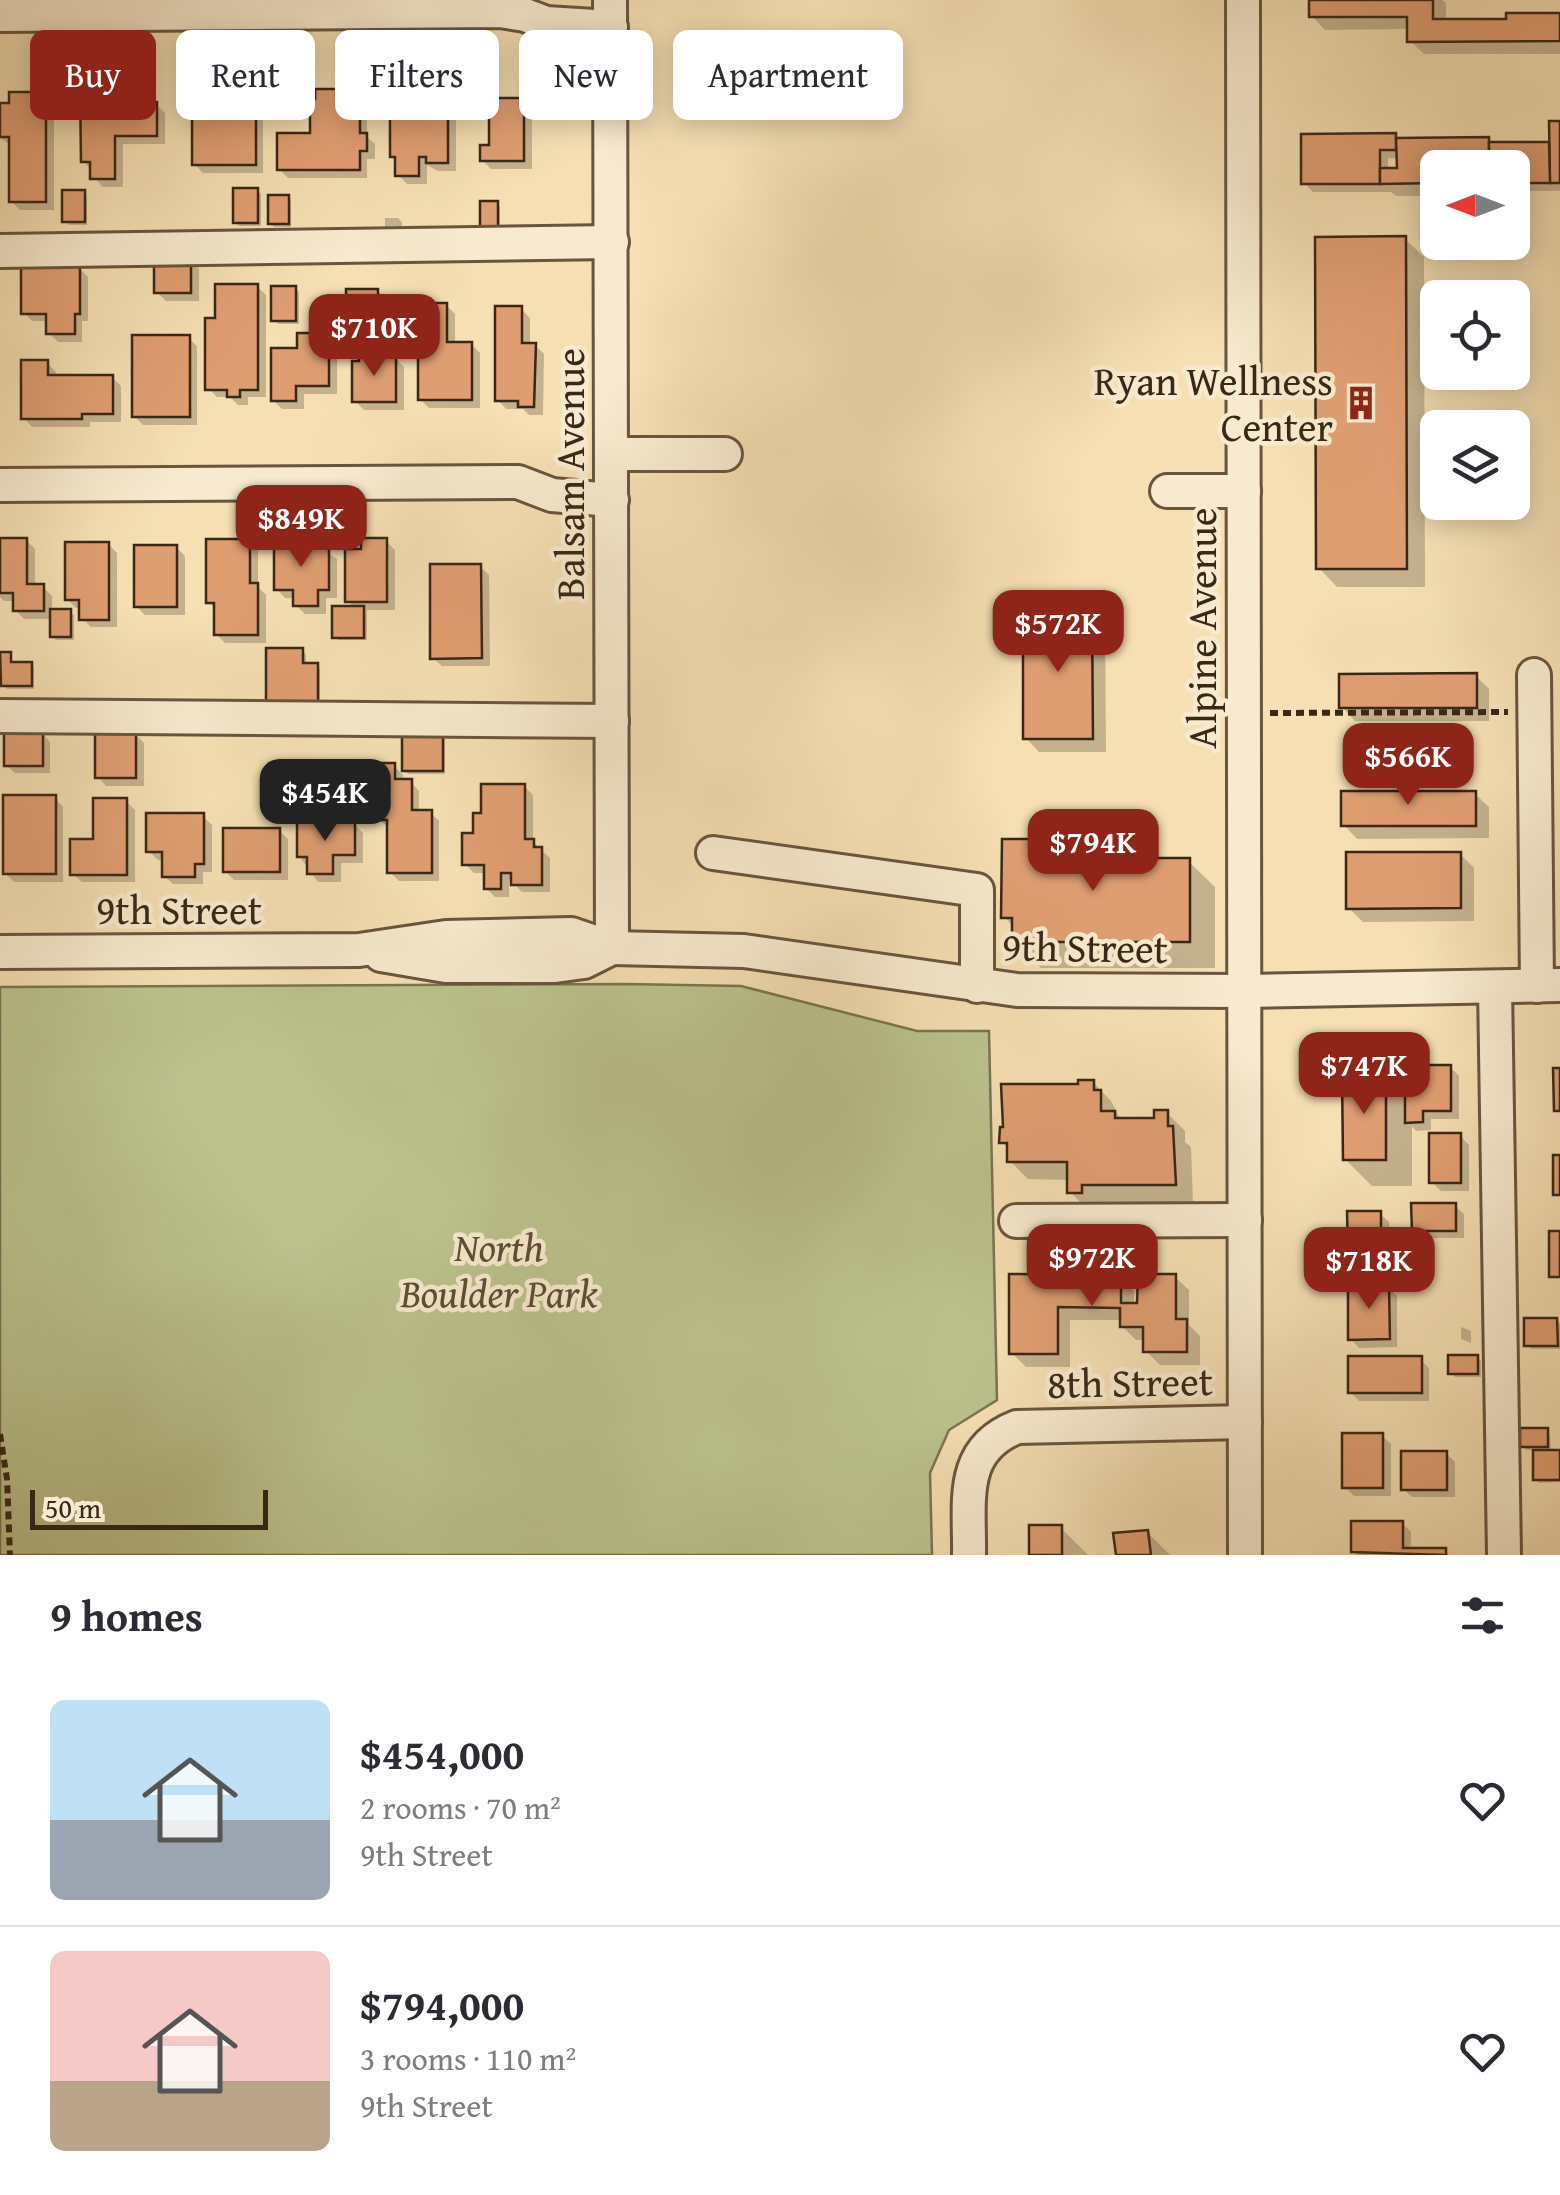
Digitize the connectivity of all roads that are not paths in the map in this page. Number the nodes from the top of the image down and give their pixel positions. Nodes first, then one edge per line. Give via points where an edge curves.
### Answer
1 (1243, 0) edge
2 (0, 14) edge
3 (611, 14) edge
4 (612, 242) junction
5 (0, 251) edge
6 (612, 454) junction
7 (725, 454) dead end
8 (0, 485) edge
9 (1167, 491) dead end
10 (1244, 491) junction
11 (612, 500) junction
12 (1534, 675) dead end
13 (0, 716) edge
14 (612, 721) junction
15 (714, 853) dead end
16 (612, 948) junction
17 (0, 952) edge
18 (977, 986) junction
19 (1548, 986) edge
20 (1495, 987) junction
21 (1244, 991) junction
22 (1244, 1220) junction
23 (1016, 1221) dead end
24 (1245, 1422) junction
25 (969, 1555) edge
26 (1246, 1555) edge
27 (1504, 1555) edge

1 - 10 street, Alpine Avenue
2 - 3 street via 500,11 546,24
3 - 4 street, Balsam Avenue
4 - 5 street
4 - 6 street, Balsam Avenue
6 - 7 street
6 - 11 street, Balsam Avenue
8 - 11 street via 518,482 552,495
9 - 10 street
10 - 21 street, Alpine Avenue
11 - 14 street, Balsam Avenue
12 - 19 street
13 - 14 street
14 - 16 street, Balsam Avenue
15 - 18 street via 978,890
16 - 17 street, 9th Street via 570,934 446,937 359,950
16 - 18 street, 9th Street via 744,951
18 - 21 street, 9th Street
19 - 20 street, 9th Street
20 - 21 street, 9th Street
20 - 27 street
21 - 22 street, Alpine Avenue
22 - 23 street
22 - 24 street, Alpine Avenue
24 - 25 street, 8th Street via 1017,1427 1002,1433 970,1473
24 - 26 street, Alpine Avenue

